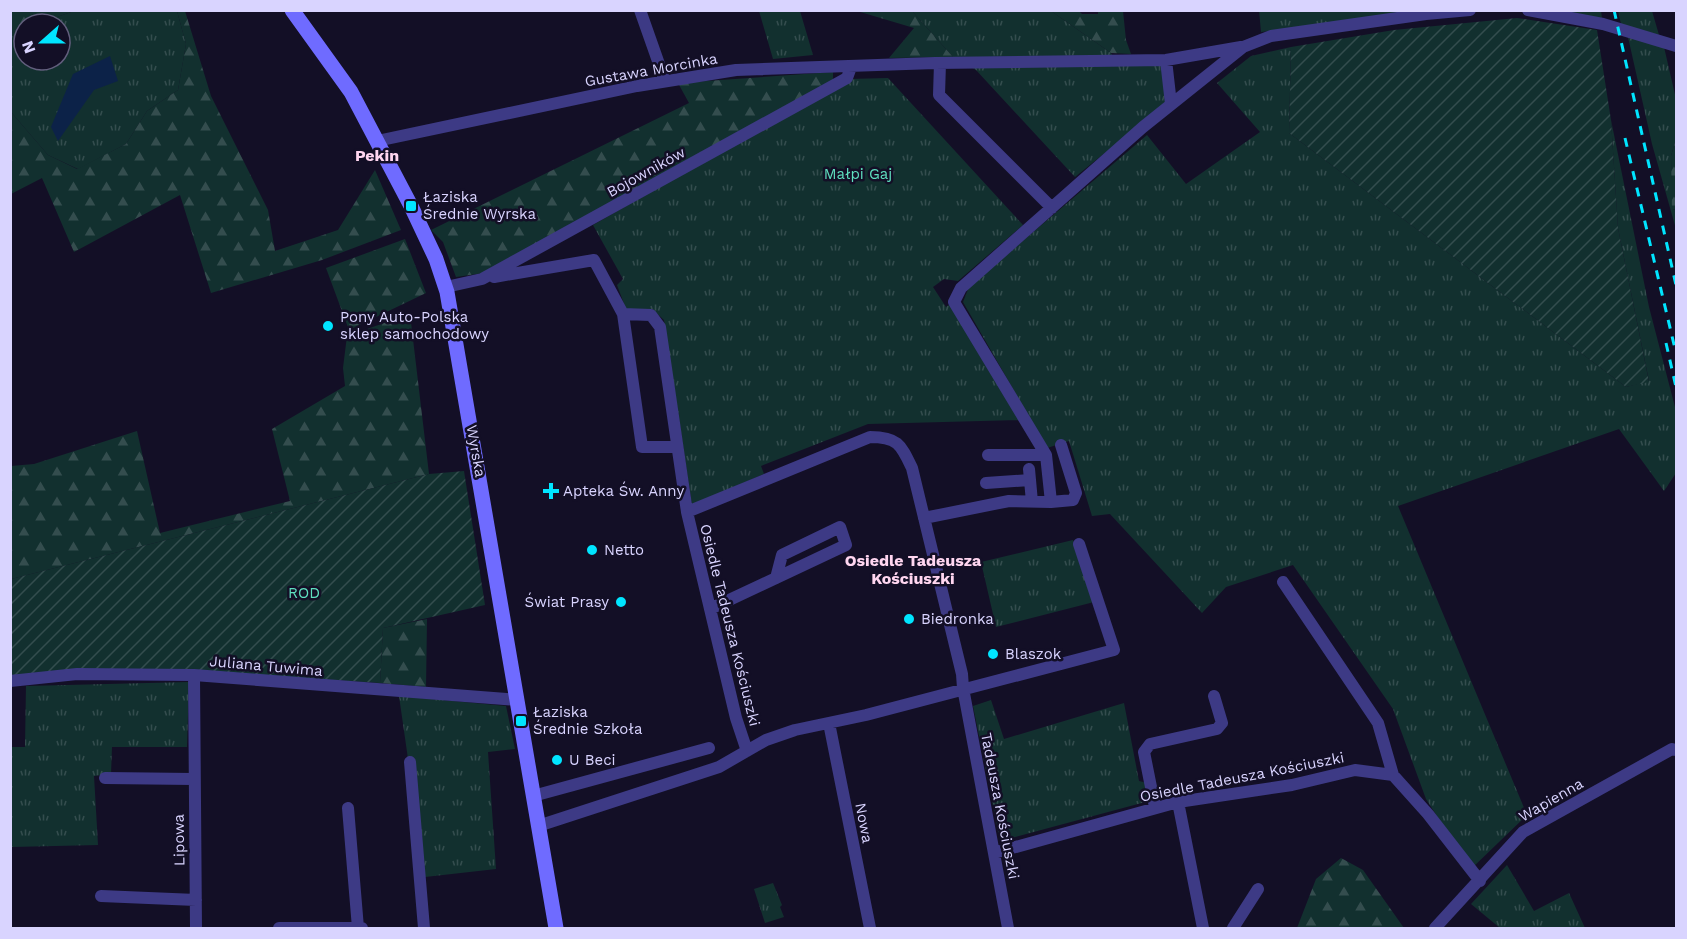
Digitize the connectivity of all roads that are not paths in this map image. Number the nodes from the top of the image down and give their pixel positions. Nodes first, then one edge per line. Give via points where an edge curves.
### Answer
1 (292, 10) edge
2 (640, 10) edge
3 (1470, 10) edge
4 (1528, 10) edge
5 (1677, 46) edge
6 (1243, 47) junction
7 (1166, 60) junction
8 (937, 63) junction
9 (851, 67) junction
10 (665, 81) junction
11 (1171, 104) junction
12 (377, 141) junction
13 (1052, 207) junction
14 (482, 279) junction
15 (446, 287) junction
16 (624, 314) junction
17 (1061, 445) dead end
18 (677, 447) junction
19 (988, 455) dead end
20 (1046, 455) junction
21 (986, 483) dead end
22 (1032, 502) junction
23 (1052, 502) junction
24 (687, 512) junction
25 (924, 518) junction
26 (1079, 544) dead end
27 (776, 578) junction
28 (1283, 582) dead end
29 (710, 609) junction
30 (194, 675) junction
31 (10, 681) edge
32 (963, 688) junction
33 (1214, 696) dead end
34 (518, 700) junction
35 (829, 723) junction
36 (709, 748) dead end
37 (1677, 750) edge
38 (747, 751) junction
39 (410, 762) dead end
40 (1393, 775) junction
41 (105, 778) dead end
42 (193, 779) junction
43 (533, 796) junction
44 (1178, 802) junction
45 (1155, 807) junction
46 (348, 808) dead end
47 (538, 826) junction
48 (994, 853) junction
49 (1480, 881) junction
50 (1258, 889) dead end
51 (101, 896) dead end
52 (196, 900) junction
53 (196, 928) edge
54 (279, 928) edge
55 (358, 928) edge
56 (362, 928) edge
57 (424, 928) edge
58 (551, 928) edge
59 (556, 928) edge
60 (870, 928) edge
61 (1008, 928) edge
62 (1203, 928) edge
63 (1233, 928) edge
64 (1435, 928) edge

1 - 12 street, Wyrska via 341,76
2 - 10 street
3 - 6 street via 1271,36
4 - 5 street via 1603,24
6 - 7 street, Gustawa Morcinka
6 - 11 street
7 - 8 street, Gustawa Morcinka
7 - 11 street
8 - 9 street, Gustawa Morcinka
8 - 13 street via 939,95
9 - 10 street, Gustawa Morcinka via 736,70
9 - 14 street, Bojowników via 848,78
10 - 12 street, Gustawa Morcinka
11 - 13 street
12 - 15 street, Wyrska
13 - 20 street via 961,288 954,302
14 - 15 street, Bojowników
14 - 16 street via 594,260
15 - 34 street, Wyrska
16 - 18 street via 651,315 660,327
16 - 18 street via 642,447
17 - 23 street via 1076,493 1073,500
18 - 24 street
19 - 20 street
20 - 23 street
21 - 22 street via 1030,475
22 - 23 street
22 - 25 street via 1009,501
24 - 25 street, Osiedle Tadeusza Kościuszki via 870,437 888,437 903,448 912,468
24 - 29 street, Osiedle Tadeusza Kościuszki
25 - 32 street, Osiedle Tadeusza Kościuszki
26 - 32 street, Osiedle Tadeusza Kościuszki via 1114,650
27 - 27 street via 846,545 840,527 782,555
27 - 29 street
28 - 40 street via 1378,723
29 - 38 street, Osiedle Tadeusza Kościuszki
30 - 31 street, Juliana Tuwima via 77,674
30 - 34 street, Juliana Tuwima
30 - 42 street, Lipowa
32 - 35 street, Osiedle Tadeusza Kościuszki
32 - 48 street, Tadeusza Kościuszki
33 - 45 street via 1222,723 1217,729 1150,744 1144,752
34 - 43 street, Wyrska
35 - 38 street, Osiedle Tadeusza Kościuszki via 766,740
35 - 60 street, Nowa
36 - 43 street
37 - 49 street, Wapienna via 1672,749 1523,832
38 - 47 street via 719,767
39 - 57 street
40 - 44 street, Osiedle Tadeusza Kościuszki via 1355,771
40 - 49 street
41 - 42 street
42 - 52 street, Lipowa
43 - 47 street, Wyrska
44 - 45 street, Osiedle Tadeusza Kościuszki
44 - 62 street
45 - 48 street, Osiedle Tadeusza Kościuszki
46 - 55 street
47 - 59 street, Wyrska
48 - 61 street, Tadeusza Kościuszki
49 - 64 street, Wapienna
50 - 63 street
51 - 52 street
52 - 53 street, Lipowa
54 - 55 street
55 - 56 street
58 - 59 street

